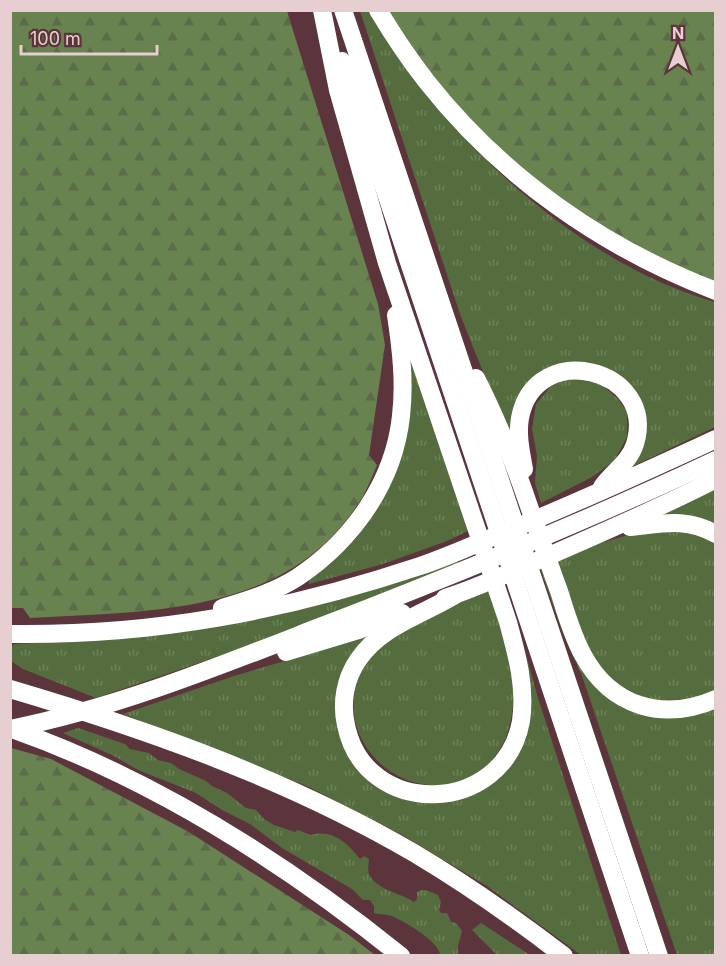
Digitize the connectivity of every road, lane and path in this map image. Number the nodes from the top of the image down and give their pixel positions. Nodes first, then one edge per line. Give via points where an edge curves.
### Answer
1 (324, 10) edge
2 (343, 10) edge
3 (378, 10) edge
4 (387, 263) junction
5 (716, 291) edge
6 (451, 332) junction
7 (716, 439) edge
8 (716, 460) edge
9 (716, 479) edge
10 (597, 494) junction
11 (526, 497) junction
12 (610, 529) junction
13 (716, 534) edge
14 (461, 593) junction
15 (163, 626) junction
16 (10, 634) edge
17 (174, 682) junction
18 (10, 689) edge
19 (716, 699) edge
20 (10, 729) edge
21 (401, 956) edge
22 (564, 956) edge
23 (640, 956) edge
24 (659, 956) edge

1 - 4 highway via 338,90
1 - 23 highway
2 - 6 highway
3 - 5 highway via 428,83 528,185 576,221 627,251
4 - 14 highway via 508,622 522,691 517,737 492,773 456,792 420,794 384,781 368,768 348,735 344,693 358,660 372,644 395,626
4 - 15 highway via 401,350 402,402 394,449 372,500 342,540 297,577 266,594
6 - 11 highway via 495,416
6 - 24 highway
7 - 10 highway
8 - 17 highway via 461,573
9 - 12 highway
10 - 11 highway via 632,451 636,415 623,392 609,378 574,370 556,374 540,384 522,408 519,439
10 - 15 highway via 378,579 288,604
11 - 19 highway via 573,633 597,675 622,697 651,709 685,710
12 - 13 highway via 675,522 693,524
12 - 14 highway
14 - 17 highway via 349,633
15 - 16 highway via 90,633
17 - 20 highway via 85,711
18 - 22 highway via 188,748 349,819 471,889
20 - 21 highway via 124,777 214,825 301,880

